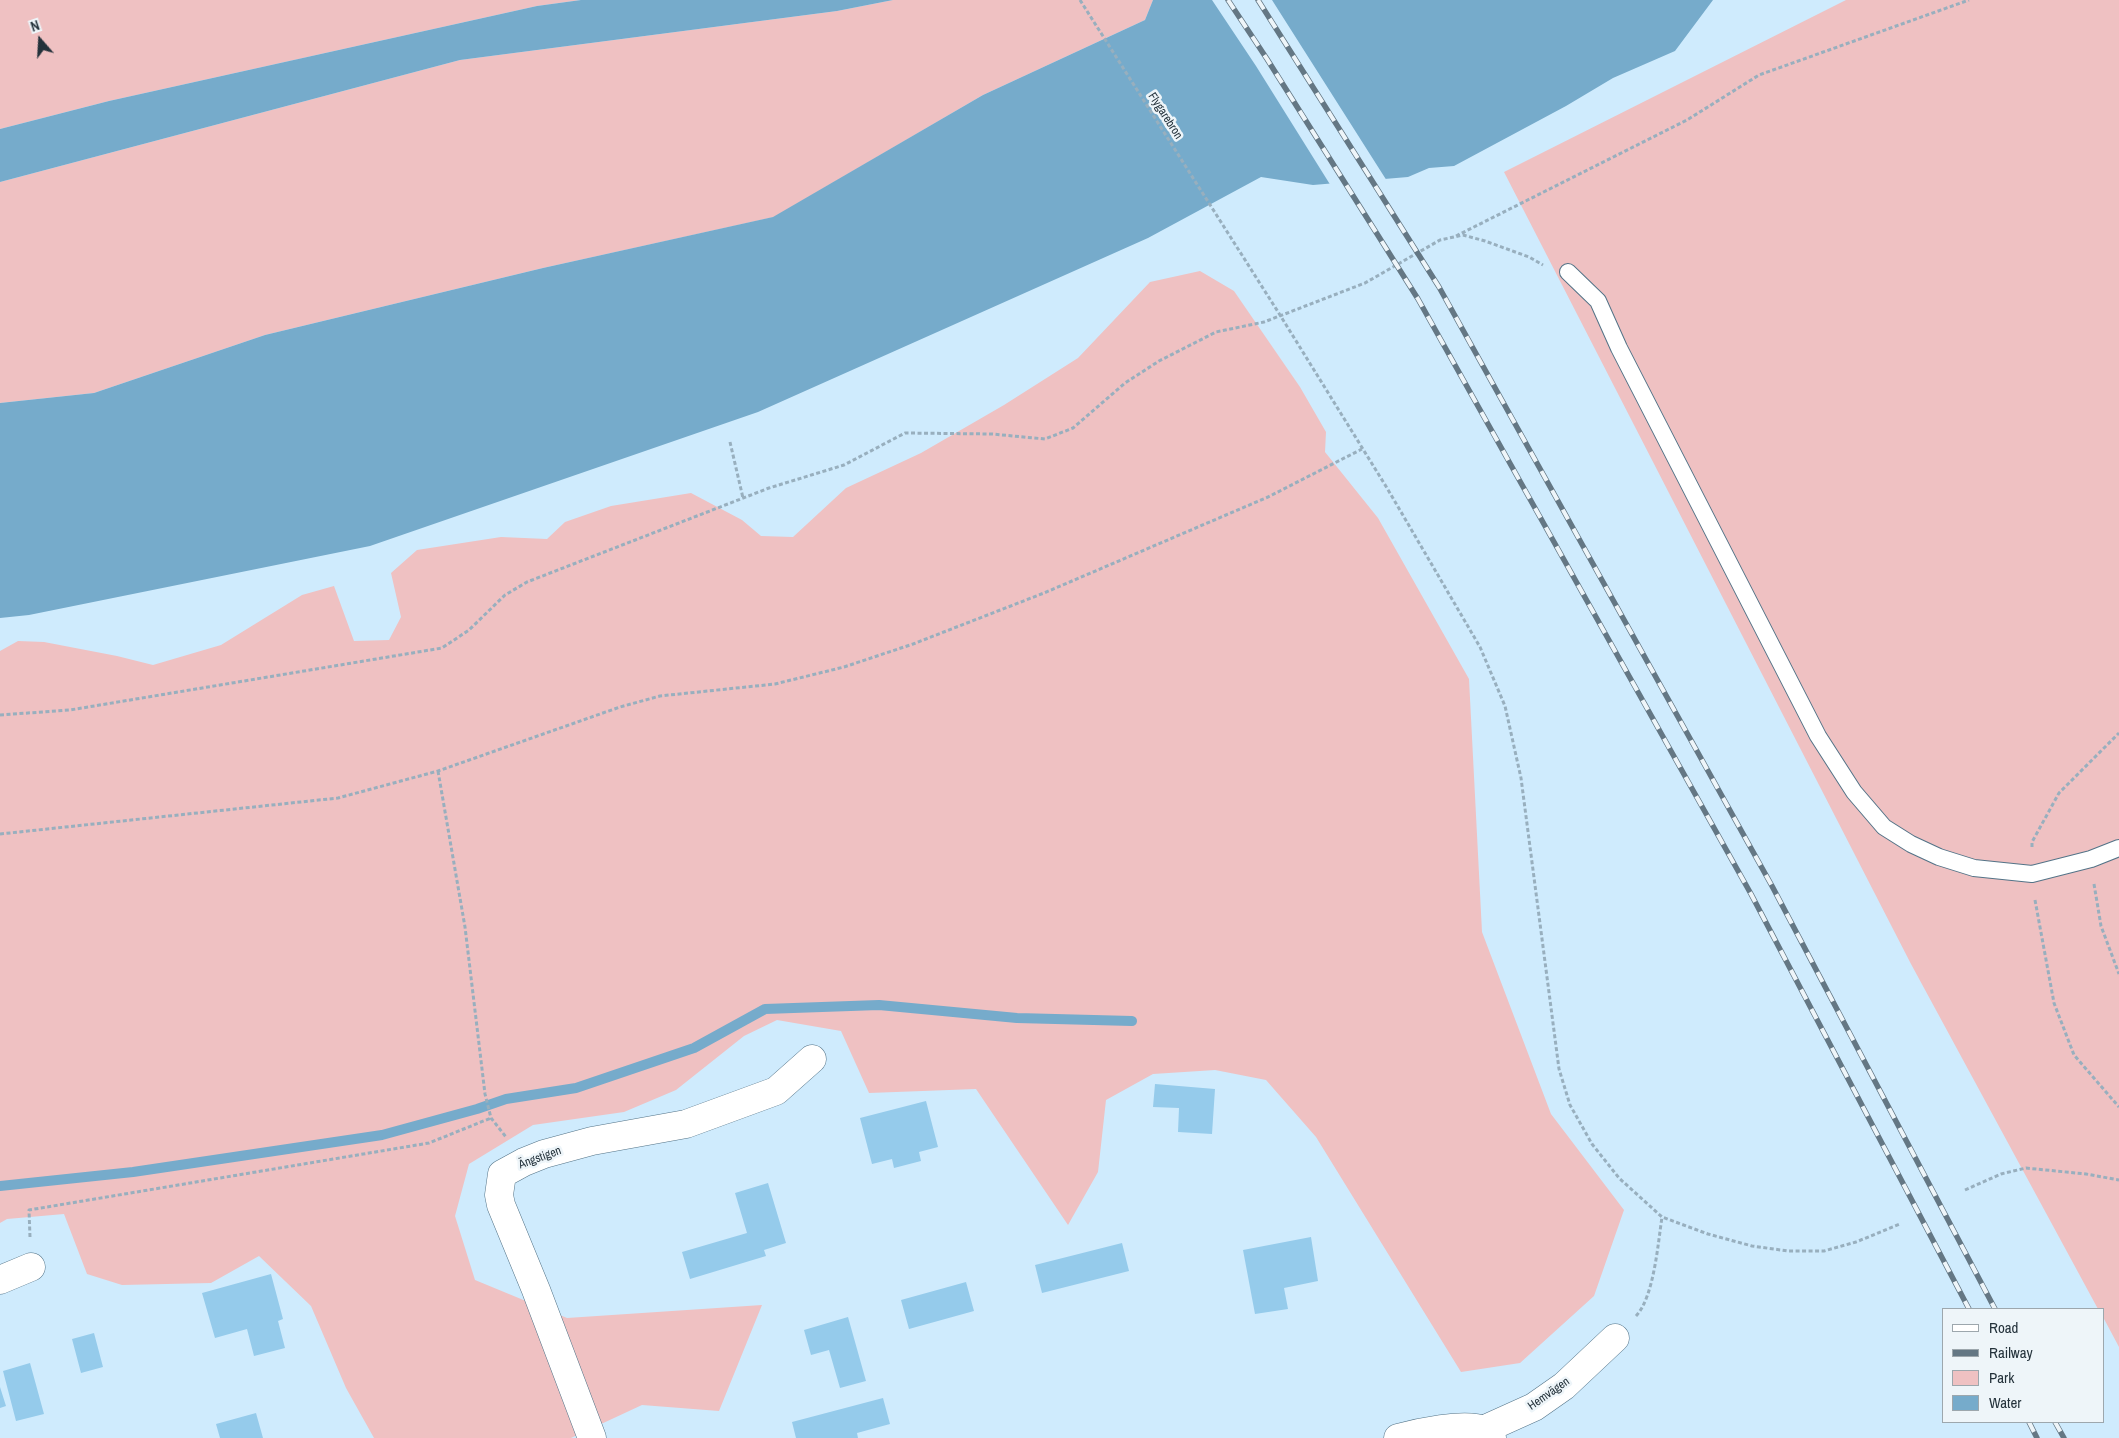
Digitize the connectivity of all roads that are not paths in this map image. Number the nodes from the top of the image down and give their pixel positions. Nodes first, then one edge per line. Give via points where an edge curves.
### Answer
1 (1568, 272) road end
2 (2119, 848) edge
3 (812, 1060) dead end
4 (31, 1267) road end
5 (0, 1280) edge
6 (1615, 1338) road end
7 (1487, 1434) edge
8 (592, 1438) edge
9 (1398, 1438) edge

1 - 2 lane via 1598,301 1818,736 1854,792 1884,827 1939,857 1974,868 2032,874 2091,859
3 - 8 street, Ängstigen via 776,1091 686,1124 592,1141 544,1154 502,1174 500,1206 533,1282
4 - 5 street
6 - 7 street, Hemvägen via 1564,1386
7 - 9 street via 1473,1428 1446,1429

